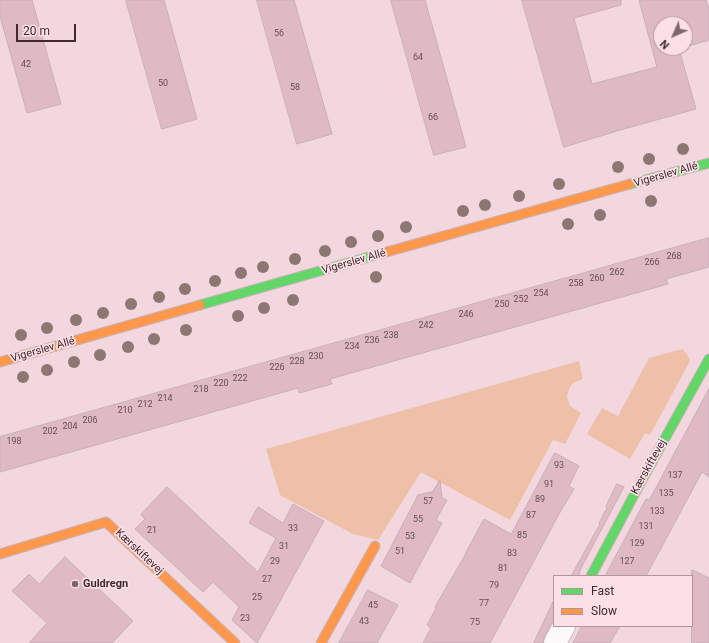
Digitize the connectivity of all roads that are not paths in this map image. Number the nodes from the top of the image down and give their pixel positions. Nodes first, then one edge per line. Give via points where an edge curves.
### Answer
1 (709, 163) edge
2 (709, 360) edge
3 (0, 362) edge
4 (375, 546) dead end
5 (0, 554) edge
6 (592, 575) edge
7 (563, 627) edge
8 (234, 643) edge
9 (321, 643) edge
10 (555, 643) edge

1 - 3 street, Vigerslev Allé
2 - 6 street, Kærskiftevej
4 - 9 street
5 - 8 street, Kærskiftevej via 106,522
7 - 10 street

